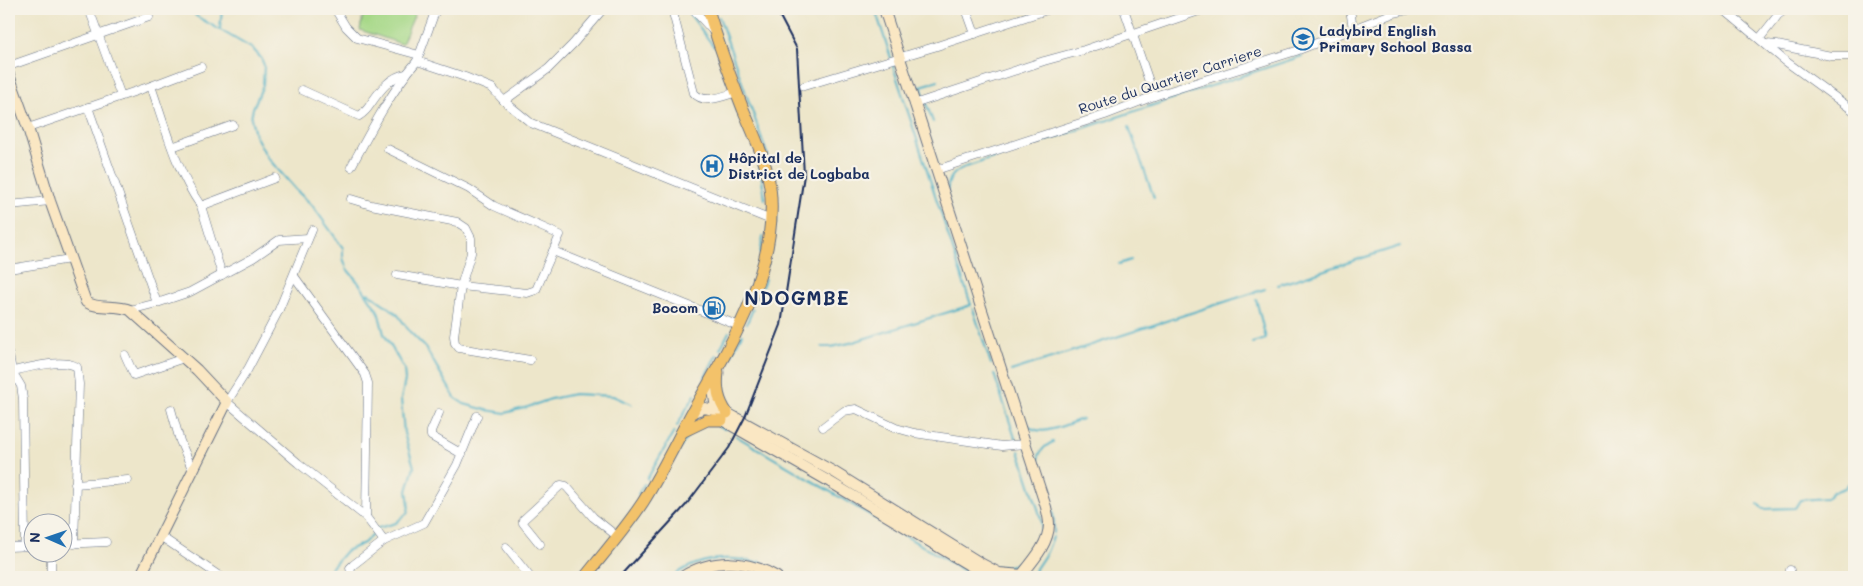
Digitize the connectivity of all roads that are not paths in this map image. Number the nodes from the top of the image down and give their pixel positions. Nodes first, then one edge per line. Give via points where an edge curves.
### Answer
1 (89, 9) edge
2 (335, 9) edge
3 (436, 9) edge
4 (603, 9) edge
5 (672, 9) edge
6 (694, 9) edge
7 (708, 9) edge
8 (884, 9) edge
9 (966, 9) edge
10 (1050, 9) edge
11 (1124, 9) edge
12 (1205, 9) edge
13 (1350, 9) edge
14 (1411, 9) edge
15 (1723, 9) edge
16 (1786, 9) edge
17 (148, 17) dead end
18 (1353, 29) junction
19 (98, 34) junction
20 (716, 34) junction
21 (975, 34) junction
22 (1132, 34) junction
23 (1760, 38) junction
24 (1766, 44) junction
25 (1854, 56) edge
26 (898, 57) junction
27 (418, 58) junction
28 (9, 66) edge
29 (201, 67) dead end
30 (406, 74) junction
31 (9, 75) edge
32 (151, 86) junction
33 (804, 86) dead end
34 (302, 90) dead end
35 (737, 92) junction
36 (121, 96) junction
37 (1154, 96) junction
38 (504, 101) junction
39 (914, 104) junction
40 (88, 107) junction
41 (1854, 111) edge
42 (233, 125) dead end
43 (28, 128) junction
44 (172, 147) junction
45 (388, 149) dead end
46 (351, 167) dead end
47 (936, 170) junction
48 (275, 178) dead end
49 (351, 199) dead end
50 (50, 201) junction
51 (9, 205) edge
52 (201, 206) junction
53 (771, 220) junction
54 (312, 230) dead end
55 (308, 238) junction
56 (553, 251) junction
57 (70, 259) junction
58 (9, 269) edge
59 (222, 274) junction
60 (397, 275) dead end
61 (294, 276) junction
62 (461, 286) junction
63 (157, 303) junction
64 (130, 310) junction
65 (739, 326) junction
66 (9, 354) edge
67 (125, 355) dead end
68 (184, 358) junction
69 (530, 360) dead end
70 (720, 363) junction
71 (10, 371) edge
72 (711, 379) junction
73 (227, 402) junction
74 (171, 409) dead end
75 (693, 412) junction
76 (439, 413) dead end
77 (722, 414) junction
78 (477, 416) dead end
79 (823, 426) dead end
80 (682, 432) junction
81 (1025, 444) junction
82 (462, 454) junction
83 (193, 471) junction
84 (128, 480) dead end
85 (76, 484) junction
86 (28, 514) edge
87 (366, 517) junction
88 (160, 536) junction
89 (618, 537) junction
90 (384, 541) junction
91 (106, 542) dead end
92 (74, 544) joint
93 (540, 544) dead end
94 (22, 546) edge
95 (9, 547) edge
96 (506, 547) dead end
97 (51, 564) edge
98 (1021, 576) edge
99 (51, 577) edge
100 (140, 577) edge
101 (221, 577) edge
102 (352, 577) edge
103 (530, 577) edge
104 (586, 577) edge
105 (682, 577) edge
106 (777, 577) edge
107 (989, 577) edge

1 - 19 street
2 - 27 street via 357,38
3 - 27 street
4 - 38 street via 548,68
5 - 35 street via 694,93 705,100
6 - 20 street
7 - 20 main road
8 - 26 street
9 - 21 street
10 - 21 street
11 - 22 street
12 - 22 street
13 - 18 street
14 - 18 street, Route du Quartier Carriere
15 - 23 street
16 - 23 street
17 - 19 street
18 - 37 street, Route du Quartier Carriere via 1296,51
19 - 28 street
19 - 36 street
20 - 35 main road
21 - 26 street
22 - 37 street
22 - 39 street
23 - 24 street
24 - 25 street via 1831,56
24 - 41 street
26 - 33 street
26 - 39 street
27 - 30 street
27 - 38 street via 492,88
29 - 32 street
30 - 34 street via 395,76 386,84 365,113 359,116
30 - 46 street via 377,118
31 - 43 street
32 - 36 street
32 - 44 street
35 - 53 main road via 766,165
36 - 40 street
37 - 47 street, Route du Quartier Carriere
38 - 53 street via 531,122
39 - 47 street
40 - 43 street
40 - 63 street
42 - 44 street
43 - 50 street
44 - 52 street
45 - 56 street via 469,189 494,206 560,235
47 - 81 street
48 - 52 street
49 - 62 street via 458,222 466,228 471,238 471,254
50 - 51 street
50 - 57 street
52 - 59 street
53 - 65 main road via 760,278
54 - 55 street
55 - 59 street via 279,240
55 - 61 street
56 - 62 street via 536,290 513,293
56 - 65 street
57 - 58 street
57 - 64 street via 86,302 91,306 118,306
59 - 63 street via 190,292
60 - 62 street
61 - 73 street via 248,369
61 - 87 street via 365,374 368,383
62 - 69 street via 455,343 460,348
63 - 64 street
64 - 68 street
65 - 70 main road
66 - 71 street
67 - 68 street via 134,375
68 - 73 street
70 - 72 main road
70 - 77 main road via 717,379
71 - 85 street via 54,364 77,367
71 - 86 street via 21,386 23,399
72 - 75 main road
72 - 77 street
73 - 83 street
73 - 87 street
74 - 83 street
75 - 77 street via 702,408
75 - 80 main road
76 - 82 street via 431,436
77 - 80 main road
77 - 98 street via 834,472 982,564 999,573
77 - 107 street
78 - 82 street
79 - 81 street via 844,411 856,409 914,433 1002,446
80 - 89 main road
81 - 98 street via 1049,524 1042,547
82 - 90 street via 424,523
83 - 88 street
84 - 85 street
85 - 92 street
87 - 90 street
88 - 100 street
88 - 101 street
89 - 93 street via 593,517 566,486 561,485 523,520
89 - 104 main road
90 - 102 street via 352,565
91 - 92 street
94 - 95 street
96 - 103 street
97 - 99 street
105 - 106 street via 714,564 733,562 753,566

